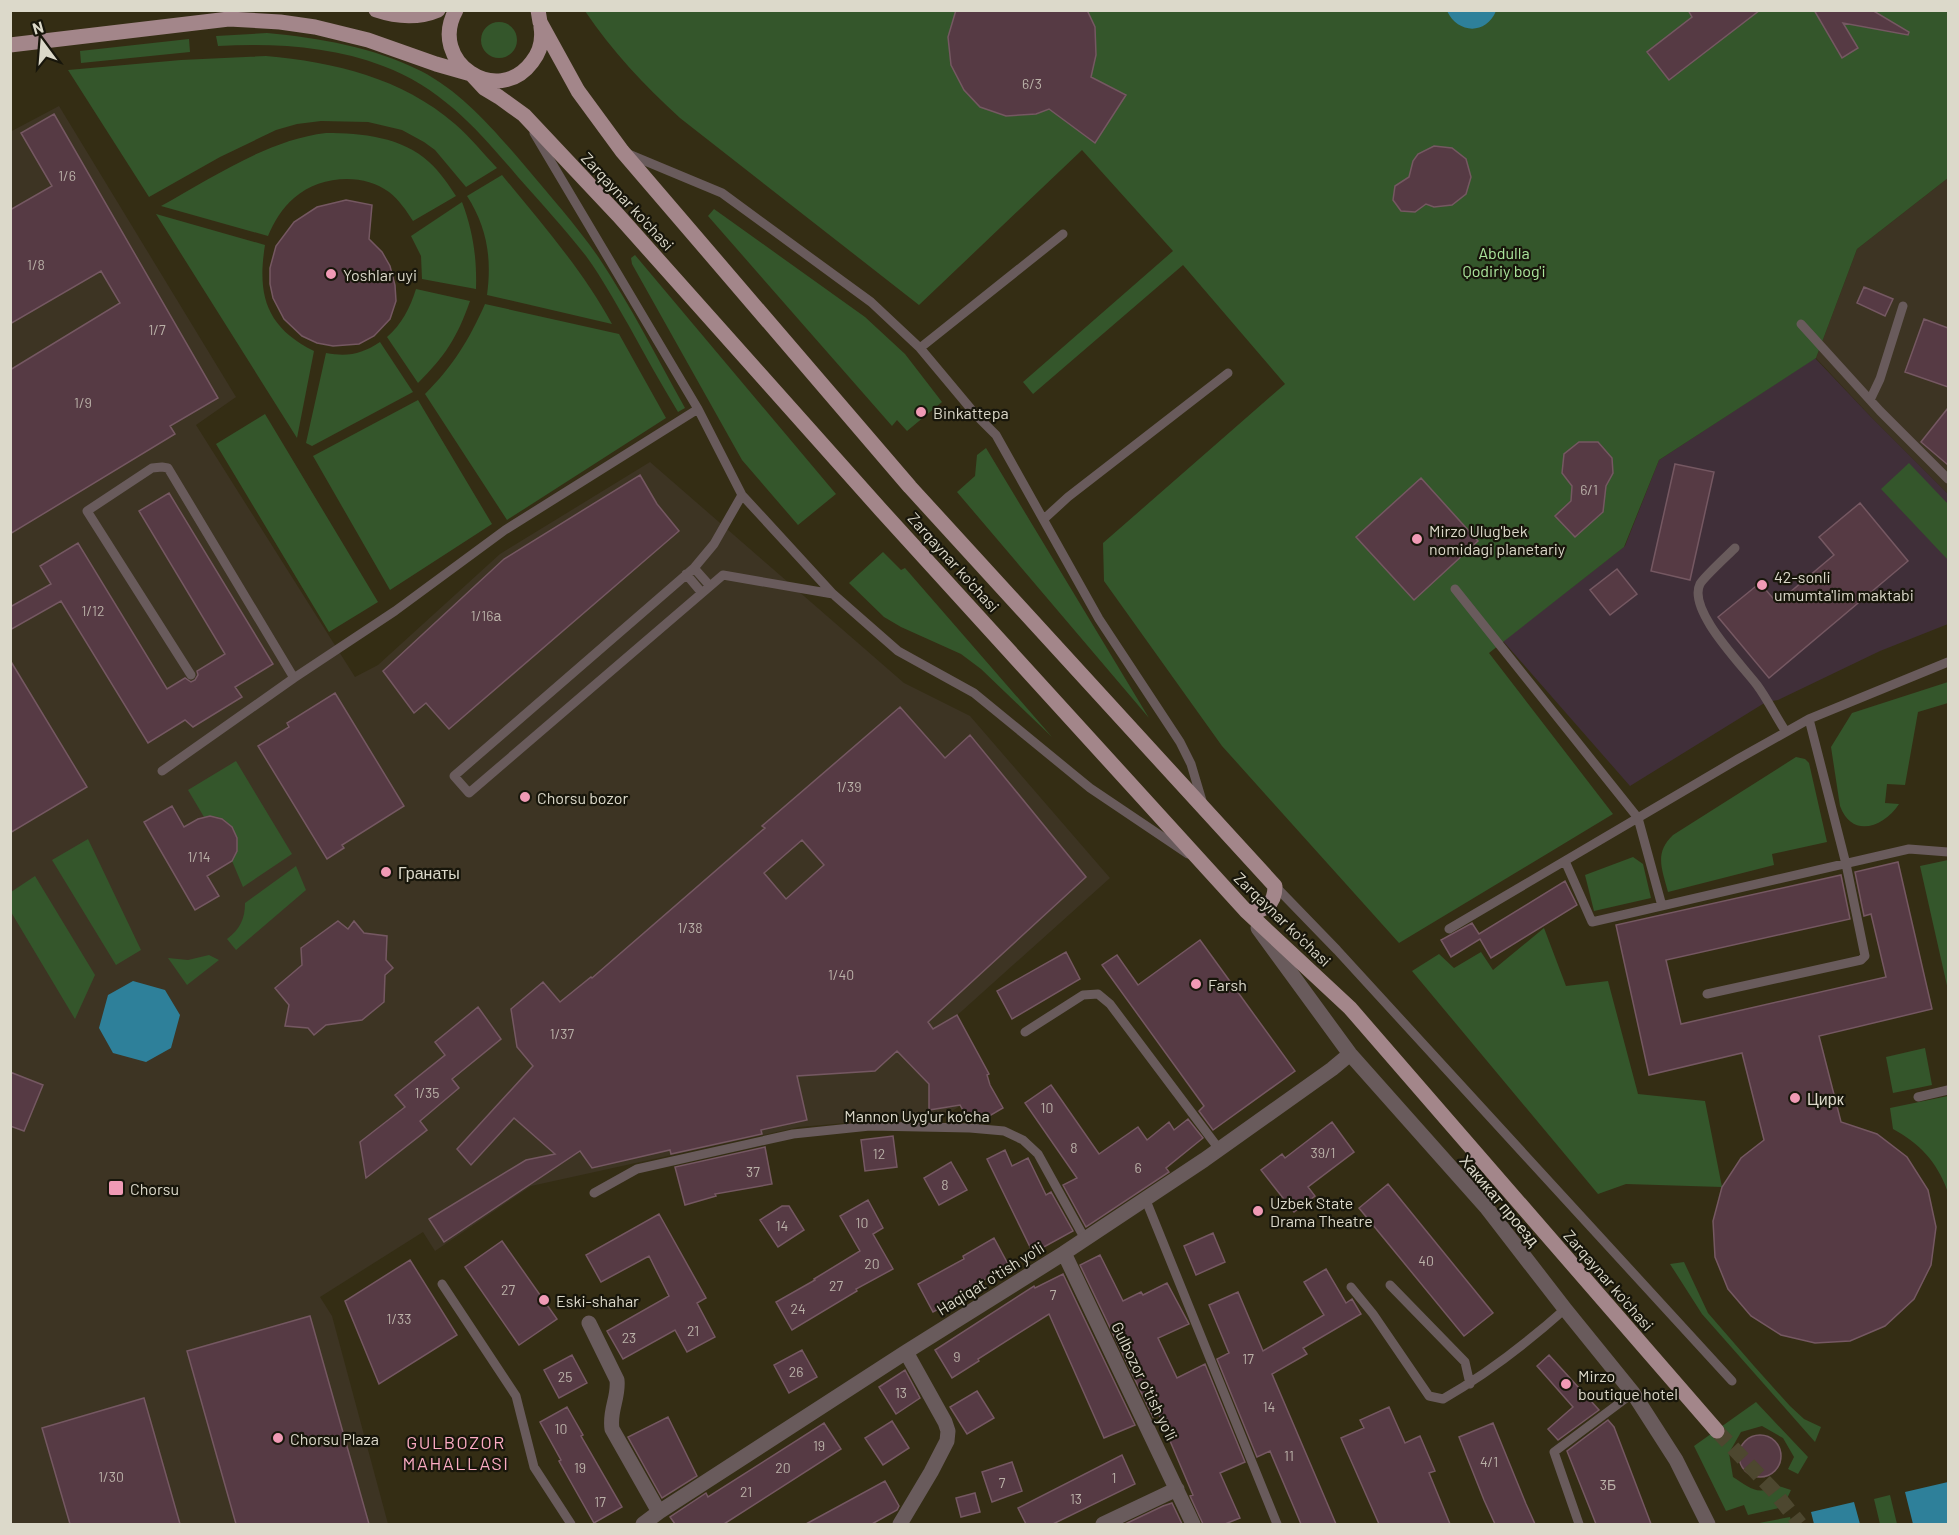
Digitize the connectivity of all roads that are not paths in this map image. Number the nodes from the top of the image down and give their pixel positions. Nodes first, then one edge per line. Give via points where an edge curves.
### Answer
1 (376, 10) edge
2 (438, 10) edge
3 (456, 10) edge
4 (538, 14) edge
5 (10, 45) edge
6 (471, 74) junction
7 (524, 115) junction
8 (622, 151) junction
9 (1063, 234) dead end
10 (1903, 306) dead end
11 (1801, 324) dead end
12 (920, 348) junction
13 (1228, 373) dead end
14 (1870, 400) junction
15 (699, 409) junction
16 (1948, 479) edge
17 (742, 495) junction
18 (1044, 519) junction
19 (1735, 548) dead end
20 (690, 571) junction
21 (706, 589) junction
22 (1455, 589) dead end
23 (833, 594) junction
24 (1948, 662) edge
25 (191, 675) dead end
26 (294, 678) junction
27 (1809, 719) junction
28 (1786, 732) junction
29 (162, 771) dead end
30 (1204, 809) junction
31 (1638, 818) junction
32 (1948, 852) edge
33 (1565, 861) junction
34 (1846, 864) junction
35 (1205, 866) junction
36 (1275, 886) junction
37 (1662, 906) junction
38 (1246, 911) junction
39 (1449, 929) dead end
40 (1707, 994) dead end
41 (1025, 1032) dead end
42 (1350, 1054) junction
43 (1948, 1090) edge
44 (1918, 1097) dead end
45 (1219, 1149) junction
46 (594, 1193) dead end
47 (1145, 1198) junction
48 (1085, 1239) junction
49 (1064, 1253) junction
50 (442, 1284) dead end
51 (1390, 1285) dead end
52 (1351, 1287) dead end
53 (1565, 1309) junction
54 (589, 1323) dead end
55 (906, 1352) junction
56 (1732, 1381) dead end
57 (1470, 1384) junction
58 (1634, 1393) junction
59 (1717, 1431) tunnel mouth
60 (1177, 1489) junction
61 (659, 1512) junction
62 (571, 1524) edge
63 (643, 1524) edge
64 (900, 1524) edge
65 (1103, 1524) edge
66 (1193, 1524) edge
67 (1277, 1524) edge
68 (1579, 1524) edge
69 (1708, 1524) edge

1 - 2 main road via 407,16
3 - 6 main road via 449,38 456,58
4 - 6 main road via 542,38 538,53 524,72 501,81
4 - 8 main road, Zarqaynar ko'chasi via 578,91
5 - 6 main road, Zarqaynar ko'chasi via 229,19 262,20 360,38
6 - 7 main road, Zarqaynar ko'chasi via 484,88
7 - 15 lane
7 - 35 main road, Zarqaynar ko'chasi
8 - 12 lane via 722,193 871,302
8 - 30 main road, Zarqaynar ko'chasi via 910,487
9 - 12 lane
10 - 14 lane
11 - 14 lane
12 - 18 lane via 996,435
13 - 18 lane
14 - 16 lane
15 - 17 lane
15 - 26 lane via 505,530 395,611
17 - 20 lane via 714,544
17 - 23 lane
18 - 30 lane via 1100,619 1180,742
19 - 28 lane via 1700,584 1702,612
20 - 21 lane
20 - 21 lane via 454,776 469,793
21 - 23 lane via 723,575
22 - 31 lane
23 - 35 lane via 898,651 974,693 1090,788
24 - 27 lane
25 - 26 lane via 87,511 152,468 162,466 168,468
26 - 29 lane
27 - 28 lane
27 - 34 lane
28 - 31 lane
30 - 36 main road, Zarqaynar ko'chasi
31 - 33 lane
31 - 37 lane
32 - 34 lane via 1909,849
33 - 37 lane via 1592,922
33 - 39 lane
34 - 37 lane
34 - 40 lane via 1864,956 1861,960
35 - 38 main road, Zarqaynar ko'chasi
36 - 38 main road via 1268,907
36 - 56 lane, Zarqaynar ko'chasi
38 - 42 street, Хакикат проезд
38 - 59 main road, Zarqaynar ko'chasi via 1350,1008
41 - 45 lane via 1083,995 1098,994 1110,1004
42 - 45 street, Haqiqat o'tish yo'li
42 - 53 street, Хакикат проезд via 1486,1207
43 - 44 lane
45 - 47 street, Haqiqat o'tish yo'li
46 - 48 lane, Mannon Uyg'ur ko'cha via 637,1169 793,1134 870,1126 1004,1131 1023,1140 1038,1154
47 - 48 street, Haqiqat o'tish yo'li
47 - 67 lane
48 - 49 street, Haqiqat o'tish yo'li
49 - 55 street, Haqiqat o'tish yo'li
49 - 60 street, Gulbozor o'tish yo'li
50 - 62 lane via 516,1396 534,1467
51 - 57 lane via 1465,1362
52 - 57 lane via 1429,1396 1443,1399
53 - 57 lane
53 - 58 street, Хакикат проезд
54 - 61 street via 617,1380 610,1417 612,1429
55 - 61 street, Haqiqat o'tish yo'li
55 - 64 street via 948,1431 947,1441
58 - 68 lane via 1554,1452
58 - 69 street, Хакикат проезд via 1676,1460
60 - 65 street
60 - 66 street, Gulbozor o'tish yo'li
61 - 63 street, Haqiqat o'tish yo'li

